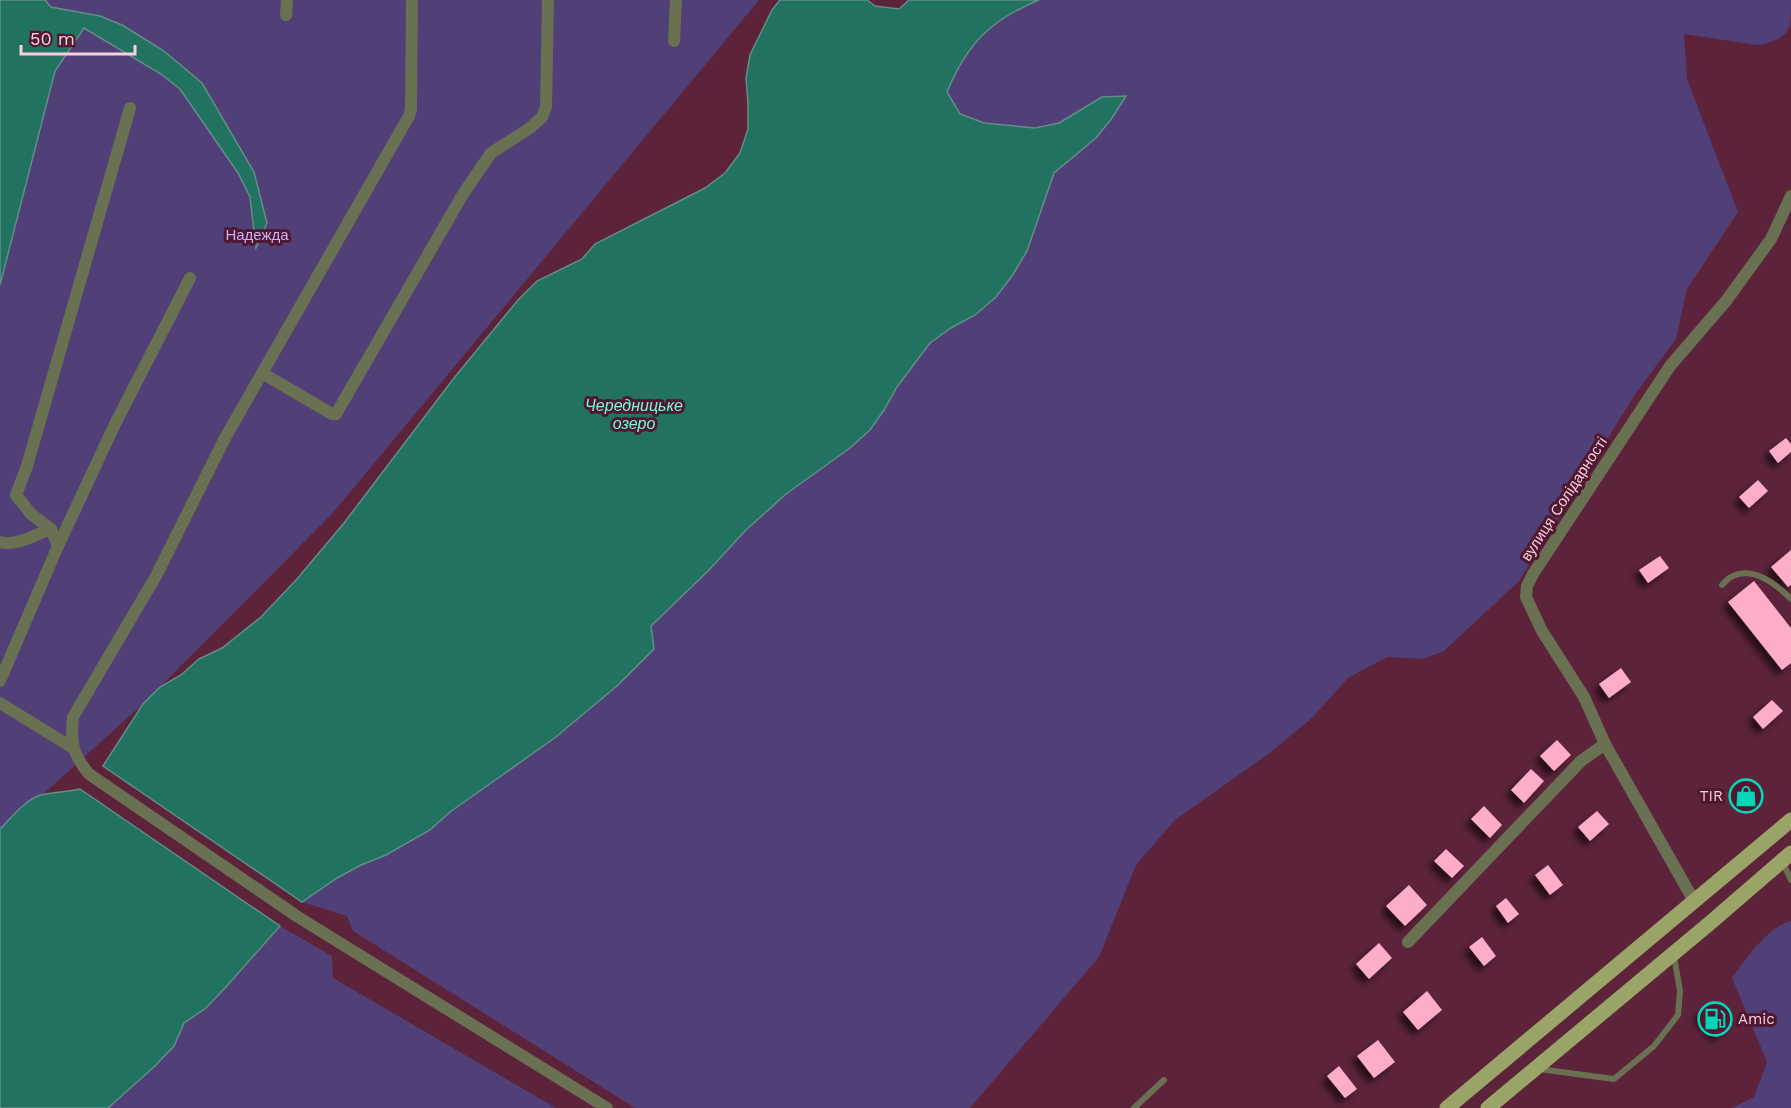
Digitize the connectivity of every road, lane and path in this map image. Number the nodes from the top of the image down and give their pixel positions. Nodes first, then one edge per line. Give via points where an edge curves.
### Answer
1 (287, 0) edge
2 (412, 0) edge
3 (548, 0) edge
4 (676, 0) edge
5 (286, 15) dead end
6 (674, 41) dead end
7 (130, 108) dead end
8 (1791, 196) edge
9 (190, 278) dead end
10 (262, 373) junction
11 (51, 529) junction
12 (0, 542) edge
13 (58, 546) junction
14 (1722, 585) dead end
15 (1791, 599) edge
16 (0, 681) edge
17 (0, 703) edge
18 (1605, 744) junction
19 (73, 748) junction
20 (1791, 820) edge
21 (1786, 857) edge
22 (1791, 880) edge
23 (1694, 901) junction
24 (1408, 942) dead end
25 (1674, 953) junction
26 (1535, 1068) junction
27 (1164, 1080) dead end
28 (607, 1108) edge
29 (1134, 1108) edge
30 (1447, 1108) edge
31 (1488, 1108) edge

1 - 5 street
2 - 10 street via 409,116
3 - 10 street via 546,106 542,117 491,153 463,194 336,414
4 - 6 street
7 - 11 street via 16,495 31,514
8 - 18 street, вулиця Солідарності via 1771,239 1726,301 1670,366 1527,586 1526,597 1542,631 1584,697
9 - 13 street
10 - 19 street via 156,576 73,717
11 - 12 street via 19,541
11 - 13 street
13 - 16 street
14 - 15 lane via 1734,575 1748,574 1767,578
17 - 19 street
18 - 23 street, вулиця Солідарності
18 - 24 street via 1581,760
19 - 28 street via 89,774 298,917
20 - 23 main road
21 - 22 lane
21 - 25 main road
23 - 30 main road
25 - 26 main road
25 - 26 lane via 1680,991 1678,1015 1654,1046 1614,1079
26 - 31 main road
27 - 29 lane

